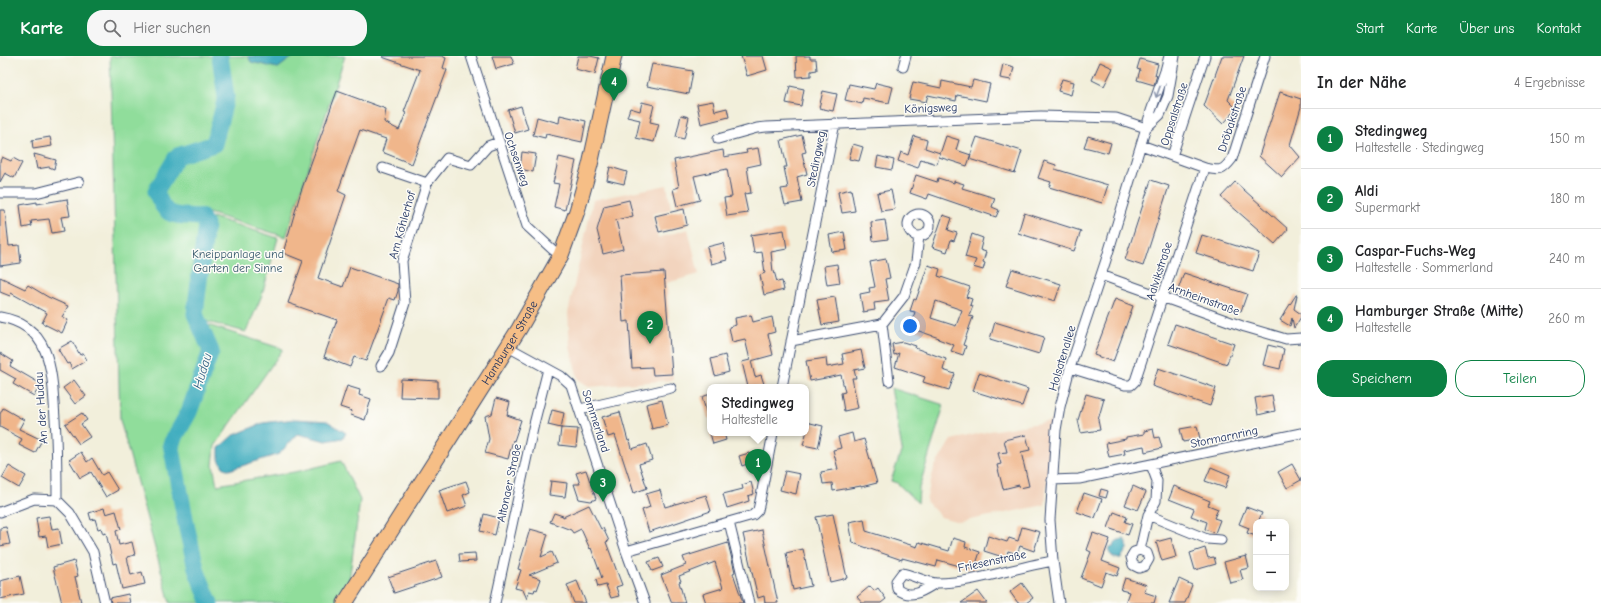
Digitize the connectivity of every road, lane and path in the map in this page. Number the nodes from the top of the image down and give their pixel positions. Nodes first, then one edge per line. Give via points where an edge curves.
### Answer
1 (471, 56) edge
2 (614, 56) edge
3 (906, 56) edge
4 (1168, 56) edge
5 (1176, 56) edge
6 (1205, 56) edge
7 (1265, 56) edge
8 (903, 67) dead end
9 (835, 123) junction
10 (1146, 128) junction
11 (718, 139) dead end
12 (498, 142) junction
13 (1141, 145) junction
14 (1172, 156) junction
15 (383, 168) dead end
16 (1205, 168) junction
17 (79, 182) dead end
18 (426, 182) junction
19 (0, 193) edge
20 (918, 236) dead end
21 (561, 255) junction
22 (1101, 275) junction
23 (1163, 297) junction
24 (0, 316) edge
25 (882, 324) junction
26 (1301, 338) edge
27 (791, 341) junction
28 (508, 347) junction
29 (382, 366) dead end
30 (1070, 368) junction
31 (548, 369) junction
32 (889, 381) dead end
33 (783, 384) edge
34 (671, 388) dead end
35 (580, 409) junction
36 (1301, 433) edge
37 (772, 436) edge
38 (1151, 464) junction
39 (1052, 480) junction
40 (57, 500) junction
41 (0, 512) edge
42 (1148, 516) junction
43 (729, 522) junction
44 (1221, 540) dead end
45 (626, 550) junction
46 (1140, 550) dead end
47 (1053, 561) junction
48 (936, 583) dead end
49 (105, 603) edge
50 (345, 603) edge
51 (495, 603) edge
52 (645, 603) edge
53 (749, 603) edge
54 (1059, 603) edge

1 - 12 street, Ochsenweg
2 - 21 main road, Hamburger Straße via 580,204
3 - 8 street
4 -> 10 street, Holsatenallee
5 - 10 street, Holsatenallee via 1168,96 1160,115
6 - 14 street, Oppsalstraße
7 - 16 street, Dröbakstraße via 1232,159 1219,171
9 - 10 street, Königsweg via 1041,116 1116,118
9 - 11 street, Königsweg via 757,128
9 - 27 street, Stedingweg
10 - 13 street, Holsatenallee
12 - 18 street, Am Köhlerhof via 488,146 471,165 447,158
12 - 21 street, Ochsenweg via 527,226
13 - 14 street
13 - 22 street, Holsatenallee
14 - 16 street
15 - 18 street, Am Köhlerhof
16 - 23 street, Aalvikstraße
17 - 19 street via 36,193
18 - 29 street, Am Köhlerhof via 402,261 405,303 390,353
20 - 25 street via 916,262 904,296
21 - 28 main road, Hamburger Straße
22 - 23 street, Arnheimstraße
22 - 30 street, Holsatenallee
23 - 26 street, Arnheimstraße via 1245,327 1286,339
23 - 30 street, Aalvikstraße via 1135,381 1131,385
24 - 40 street, An der Hudau via 31,329 50,361 56,436
25 - 27 street
25 - 32 street
27 - 33 street, Stedingweg
28 - 31 street, Sommerland
28 - 50 main road, Hamburger Straße
30 - 39 street, Holsatenallee via 1058,415
31 - 35 street, Sommerland via 571,385
31 - 51 street, Altonaer Straße
34 - 35 street
35 - 45 street, Sommerland
36 - 38 street, Stormarnring
37 - 43 street via 758,510 753,515
38 - 39 street, Stormarnring via 1079,479
38 - 42 street via 1157,481 1156,501
39 - 47 street, Holsatenallee via 1050,520
40 - 41 street via 34,499
40 - 49 street via 70,513 93,552
42 - 44 street via 1207,539
42 - 46 street
43 - 45 street
43 - 53 street
45 - 52 street, Sommerland
47 - 48 street, Friesenstraße via 969,580
47 - 54 street, Holsatenallee

